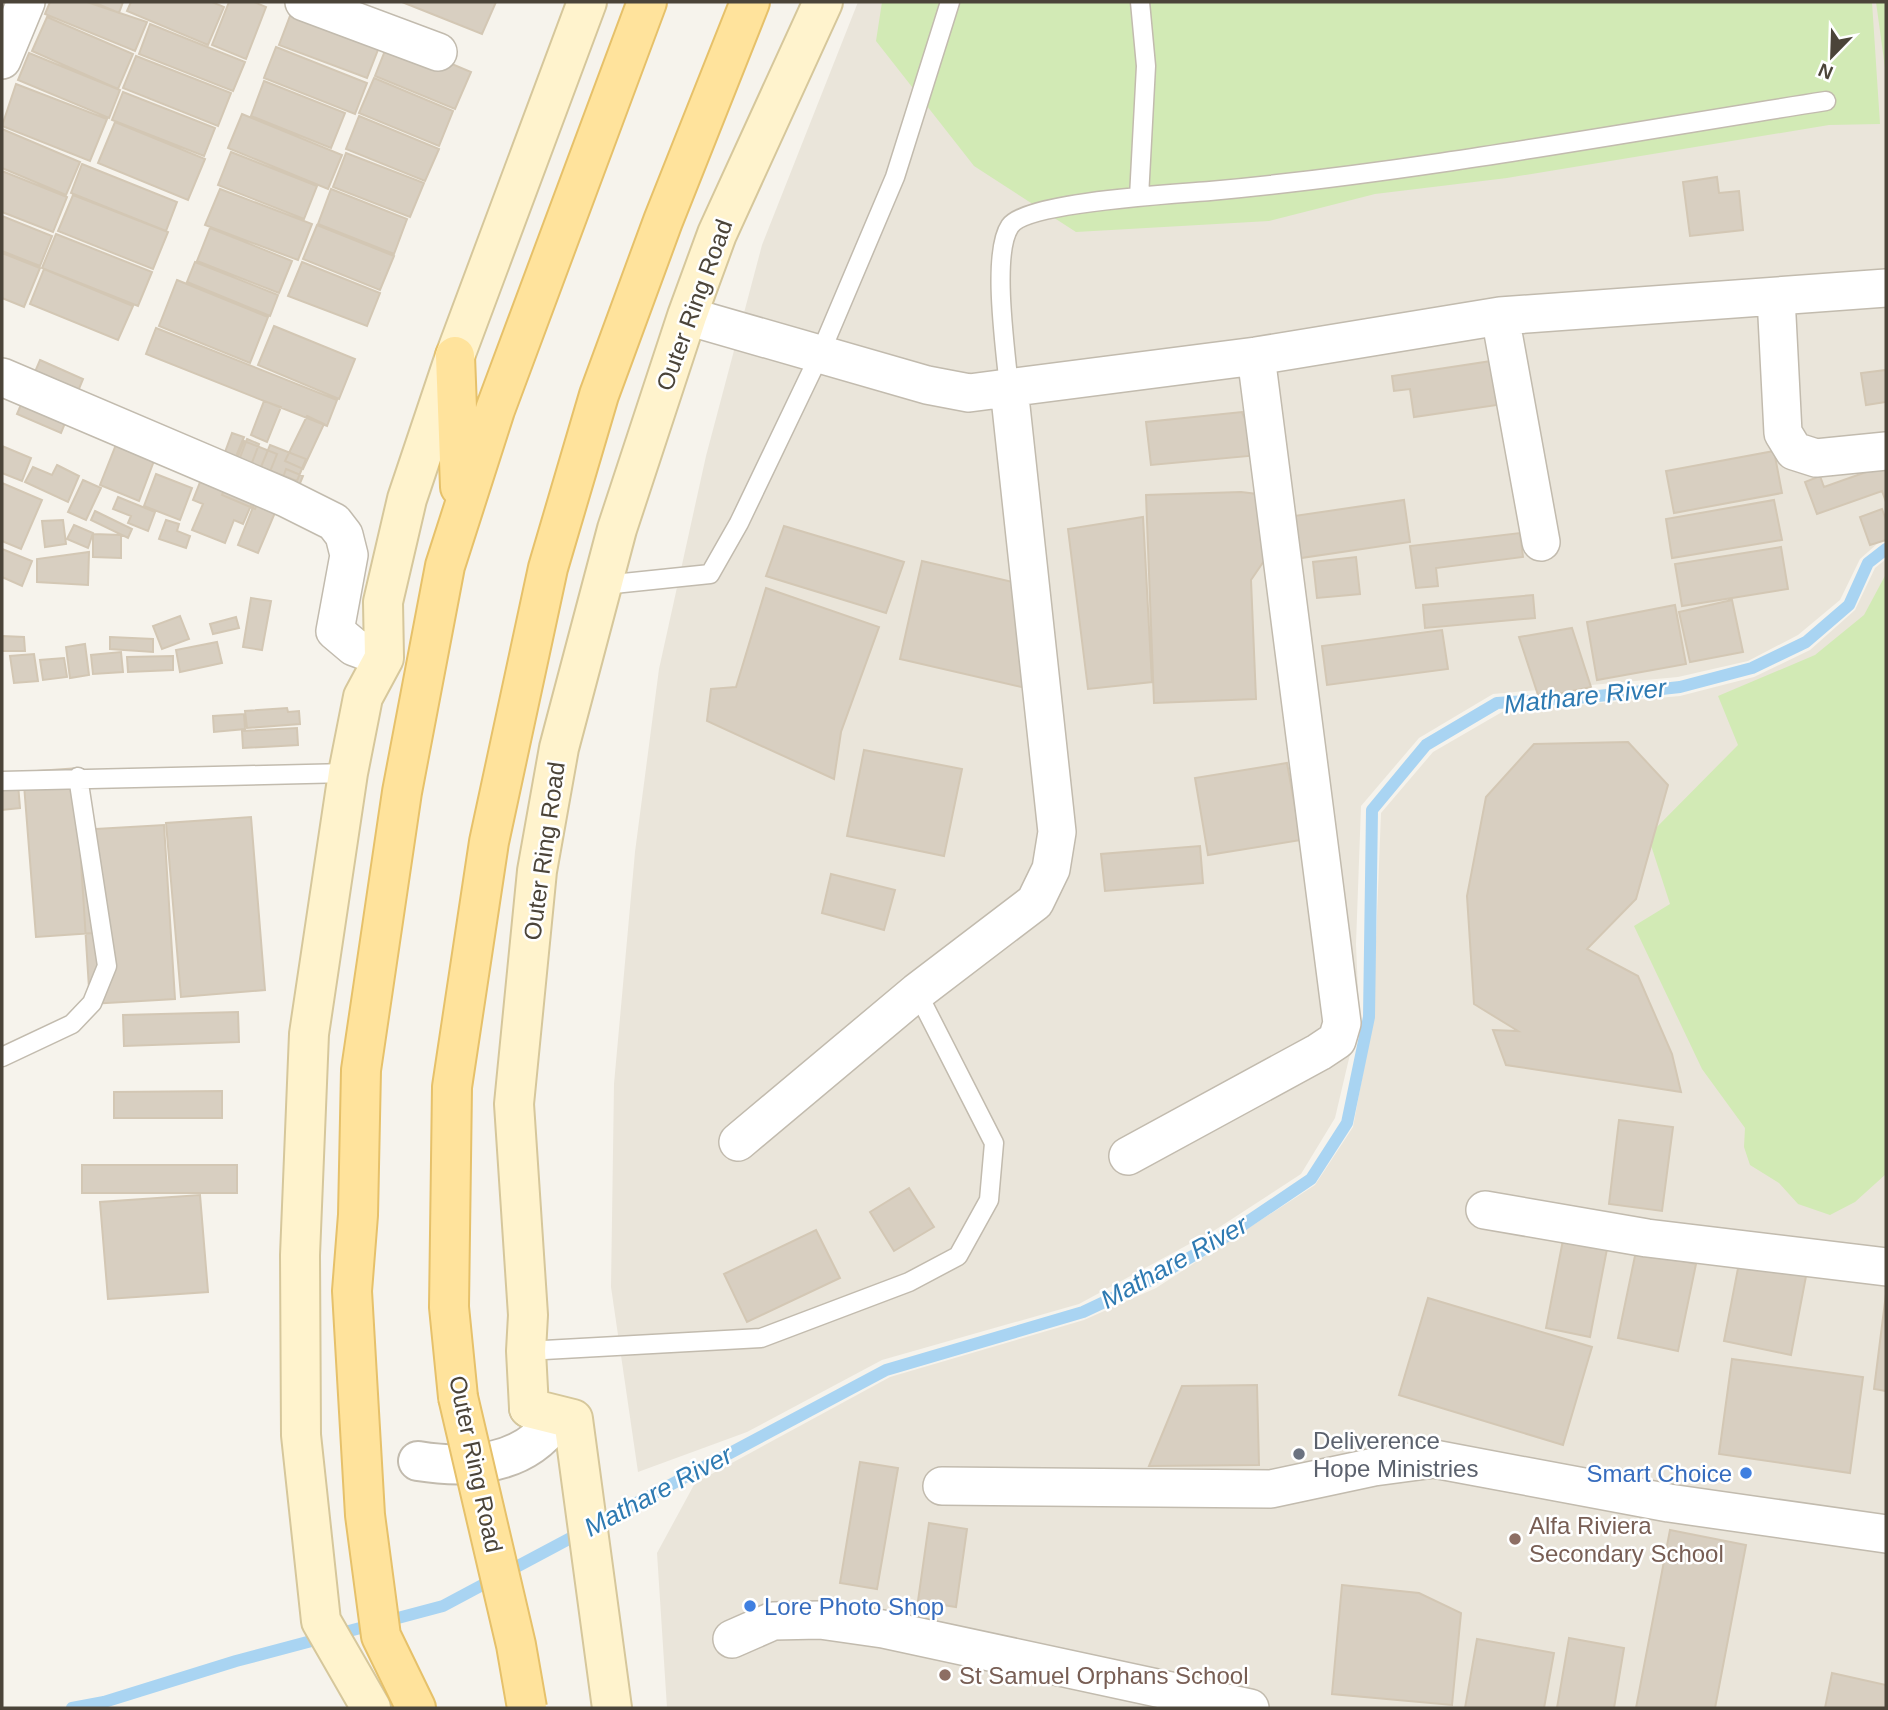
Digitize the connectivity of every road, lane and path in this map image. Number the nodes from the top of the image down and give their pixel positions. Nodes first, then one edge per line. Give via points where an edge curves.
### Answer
1 (26, 2) edge
2 (304, 2) edge
3 (587, 2) edge
4 (647, 2) edge
5 (750, 2) edge
6 (823, 2) edge
7 (950, 2) edge
8 (1140, 2) edge
9 (438, 52) dead end
10 (2, 60) edge
11 (1826, 101) dead end
12 (1139, 197) junction
13 (1886, 288) edge
14 (1776, 297) junction
15 (687, 316) junction
16 (1500, 316) junction
17 (820, 354) junction
18 (455, 356) junction
19 (1256, 356) junction
20 (2, 377) edge
21 (1009, 388) junction
22 (1886, 451) edge
23 (461, 510) junction
24 (1541, 542) dead end
25 (604, 585) junction
26 (384, 658) junction
27 (348, 772) junction
28 (78, 777) junction
29 (2, 781) edge
30 (917, 992) junction
31 (2, 1057) edge
32 (738, 1142) dead end
33 (1128, 1156) dead end
34 (1485, 1210) dead end
35 (1886, 1267) edge
36 (526, 1351) junction
37 (529, 1408) junction
38 (418, 1461) dead end
39 (942, 1486) dead end
40 (1886, 1534) edge
41 (732, 1639) dead end
42 (371, 1708) edge
43 (416, 1708) edge
44 (527, 1708) edge
45 (612, 1708) edge
46 (1250, 1708) edge

1 - 10 street
2 - 9 street
3 - 18 main road
4 - 23 main road
5 - 44 main road, Outer Ring Road, bridge via 599,395 548,568 489,842 452,1087 449,1307 458,1397
6 - 15 main road, Outer Ring Road via 717,234
7 - 17 lane via 895,177
8 - 12 lane via 1146,66
11 - 12 lane via 1259,186
12 - 21 lane via 1026,214 1010,225 1000,252
13 - 14 street
14 - 16 street
14 - 22 street via 1783,433 1794,452 1816,458
15 - 17 street
15 - 25 main road, Outer Ring Road via 617,529
16 - 19 street
16 - 24 street
17 - 21 street via 969,393
17 - 25 lane via 739,523 709,574
18 - 23 main road
18 - 26 main road via 407,499 383,602
19 - 21 street
19 - 33 street via 1342,1023 1337,1040 1319,1052
20 - 26 street via 334,522 344,535 348,555 335,631 354,647
21 - 30 street via 1057,832 1051,869 1035,902
23 - 43 main road via 445,566 402,792 361,1070 352,1291 365,1515 381,1636
25 - 36 main road, Outer Ring Road via 559,748 537,871 514,1104 528,1315
26 - 27 main road via 363,697
27 - 28 lane
27 - 42 main road via 309,1034 300,1255 301,1435 321,1621
28 - 29 lane
28 - 31 lane via 107,966 92,1003 72,1024
30 - 32 street
30 - 36 lane via 994,1143 989,1200 958,1256 909,1282 761,1338
34 - 35 street via 1647,1238
36 - 37 main road, Outer Ring Road
37 - 38 street via 554,1422 530,1447 480,1464
37 - 45 main road via 573,1419
39 - 40 street via 1270,1489 1434,1459 1669,1503
41 - 46 street via 773,1621 820,1620 883,1629

